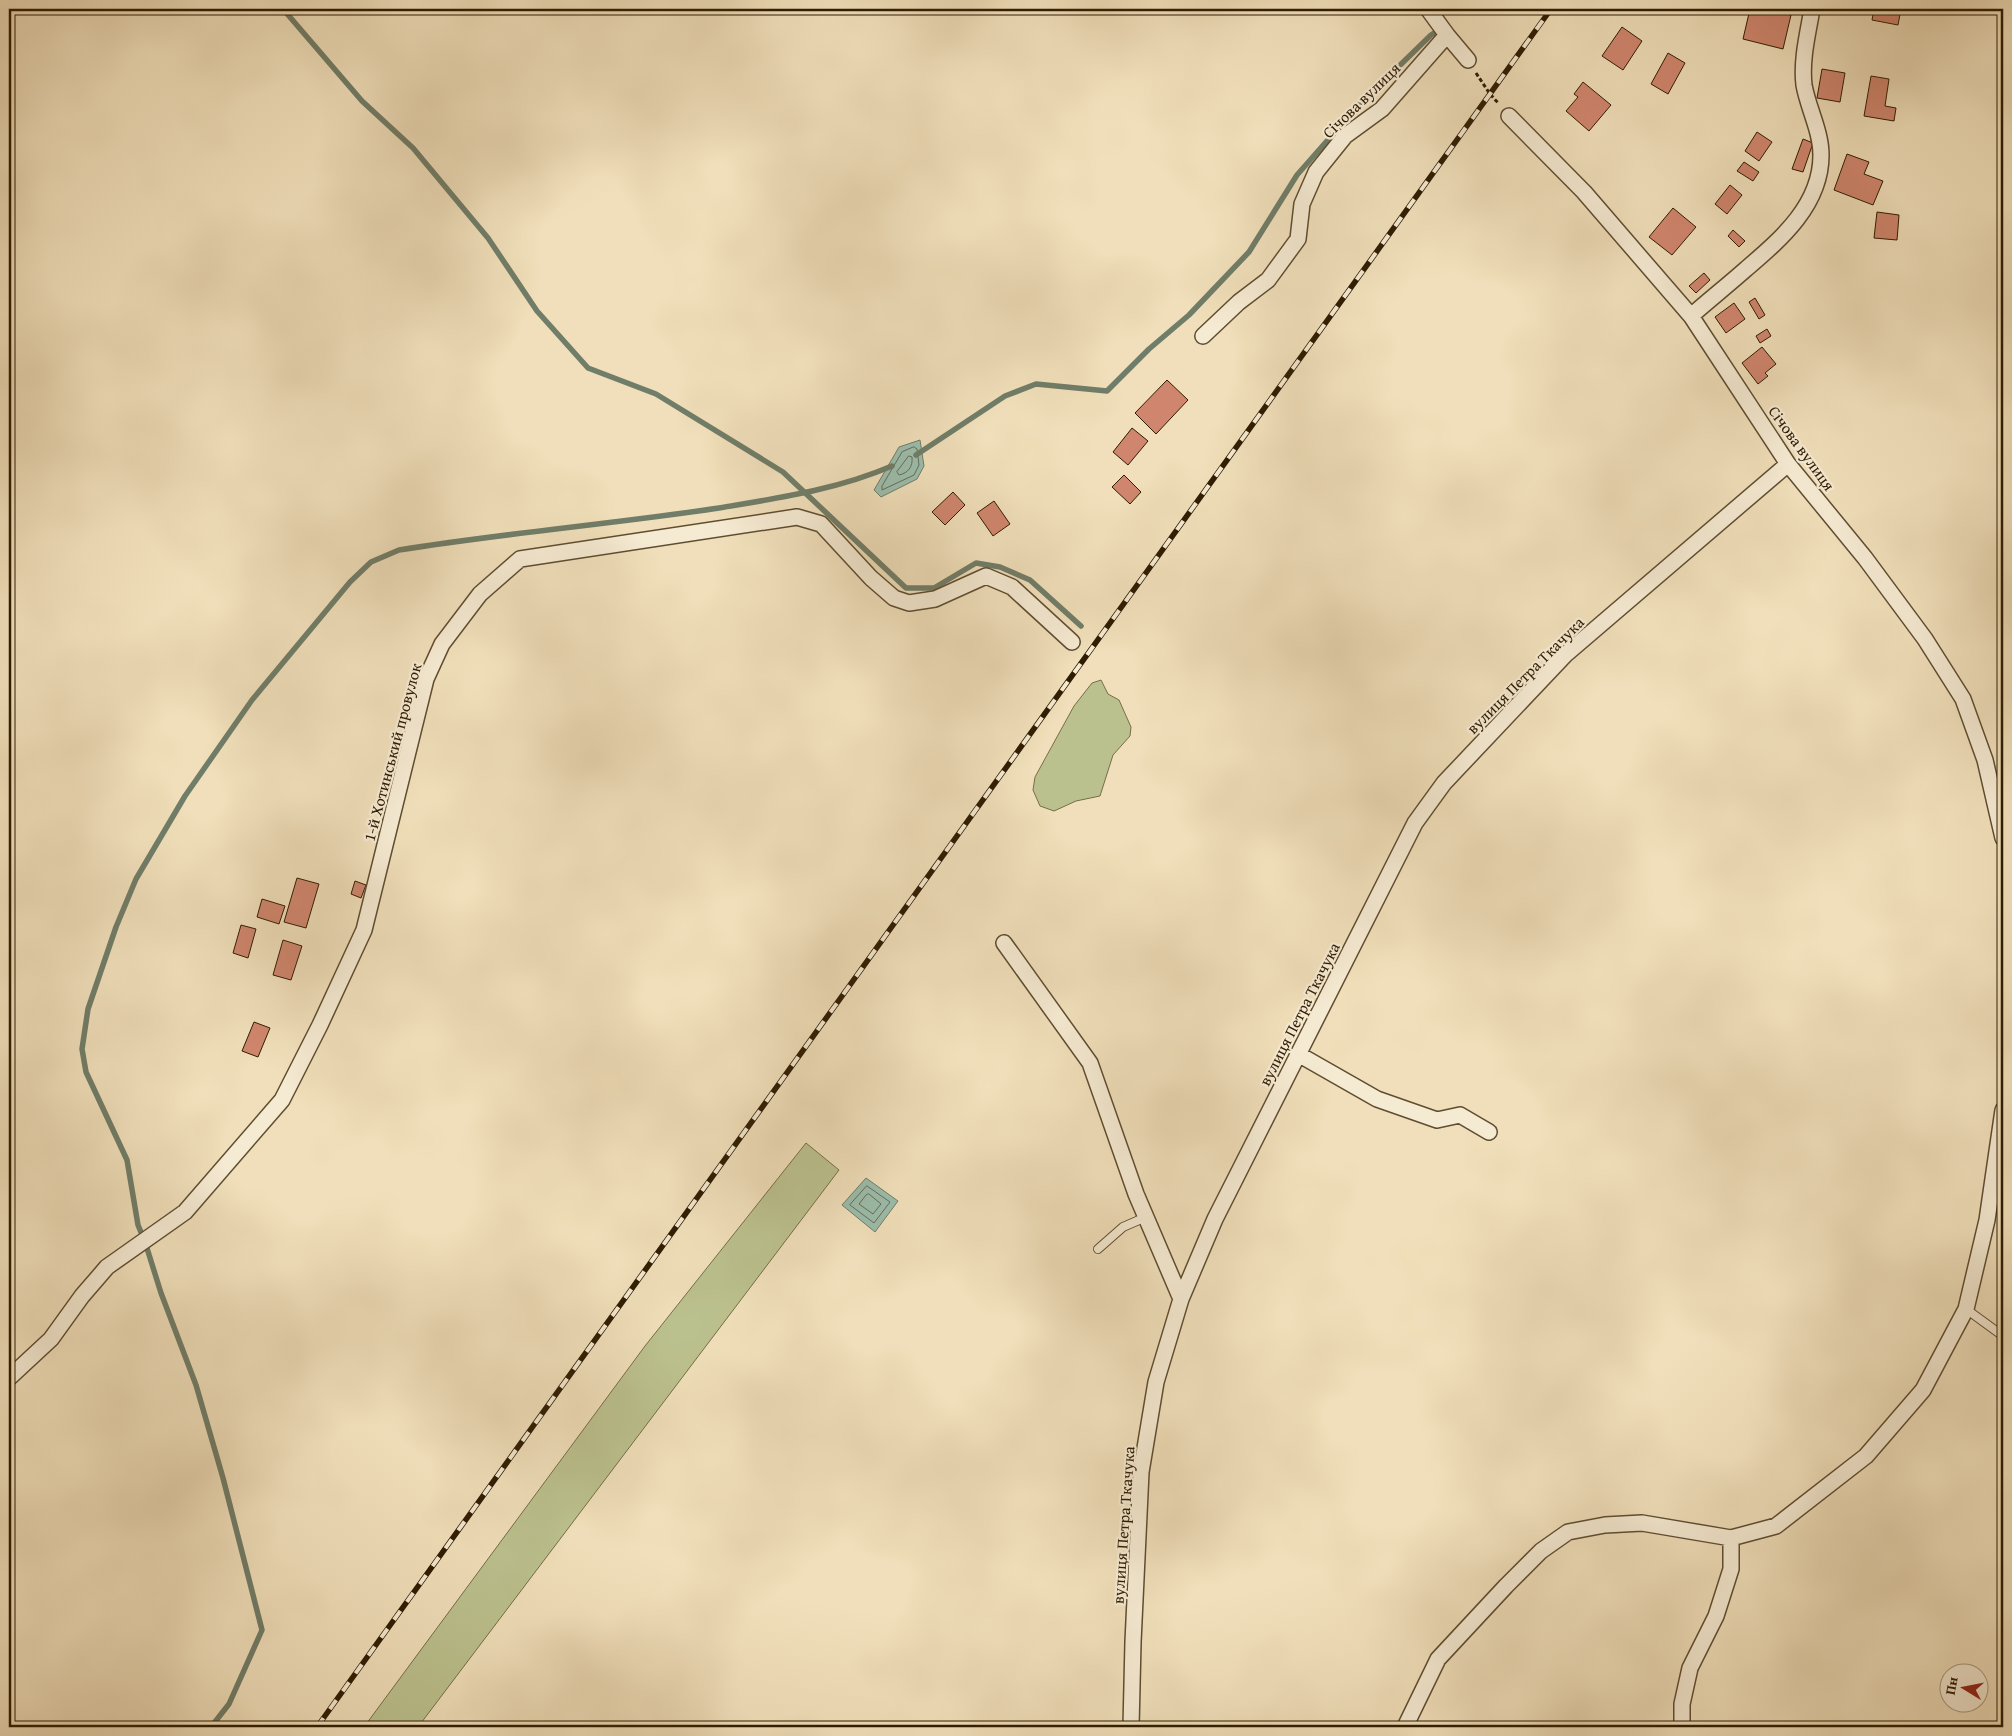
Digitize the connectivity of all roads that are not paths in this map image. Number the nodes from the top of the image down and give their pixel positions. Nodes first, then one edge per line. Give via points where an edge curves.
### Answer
1 (1428, 9) edge
2 (1812, 9) edge
3 (1447, 35) junction
4 (1468, 60) road end
5 (1509, 116) road end
6 (1691, 316) junction
7 (1204, 336) dead end
8 (1788, 464) junction
9 (1072, 642) dead end
10 (2003, 838) edge
11 (1004, 943) dead end
12 (1298, 1054) junction
13 (2003, 1110) edge
14 (1489, 1132) dead end
15 (1146, 1217) junction
16 (1098, 1249) dead end
17 (1181, 1299) junction
18 (1966, 1309) junction
19 (2003, 1336) edge
20 (9, 1378) edge
21 (1731, 1538) junction
22 (1131, 1727) edge
23 (1405, 1727) edge
24 (1682, 1727) edge

1 - 3 street
2 - 6 street via 1803,76 1821,154 1816,185 1804,211 1790,229
3 - 4 street
3 - 7 street, Січова вулиця via 1382,109 1345,136 1316,172 1302,204 1298,239 1268,280 1239,302
5 - 6 street, Січова вулиця via 1584,192
6 - 8 street, Січова вулиця
8 - 10 street, Січова вулиця via 1920,632 1962,699 1984,760
8 - 12 street, вулиця Петра Ткачука via 1565,655 1444,783 1416,823
9 - 20 street, 1-й Хотинський провулок via 1012,587 986,576 935,599 909,603 894,598 821,524 797,517 520,559 480,594 442,644 426,679 364,930 282,1100 185,1212 107,1267 51,1339
11 - 15 street via 1090,1063
12 - 14 street via 1377,1098 1437,1120 1460,1115
12 - 17 street, вулиця Петра Ткачука via 1215,1219
13 - 18 street via 1987,1220
15 - 16 lane via 1123,1227
15 - 17 street
17 - 22 street, вулиця Петра Ткачука via 1156,1382 1142,1472
18 - 19 lane
18 - 21 street via 1923,1390 1866,1456 1776,1526
21 - 23 street via 1642,1523 1568,1532 1541,1551 1438,1659
21 - 24 street via 1731,1569 1716,1616 1690,1668 1682,1704

